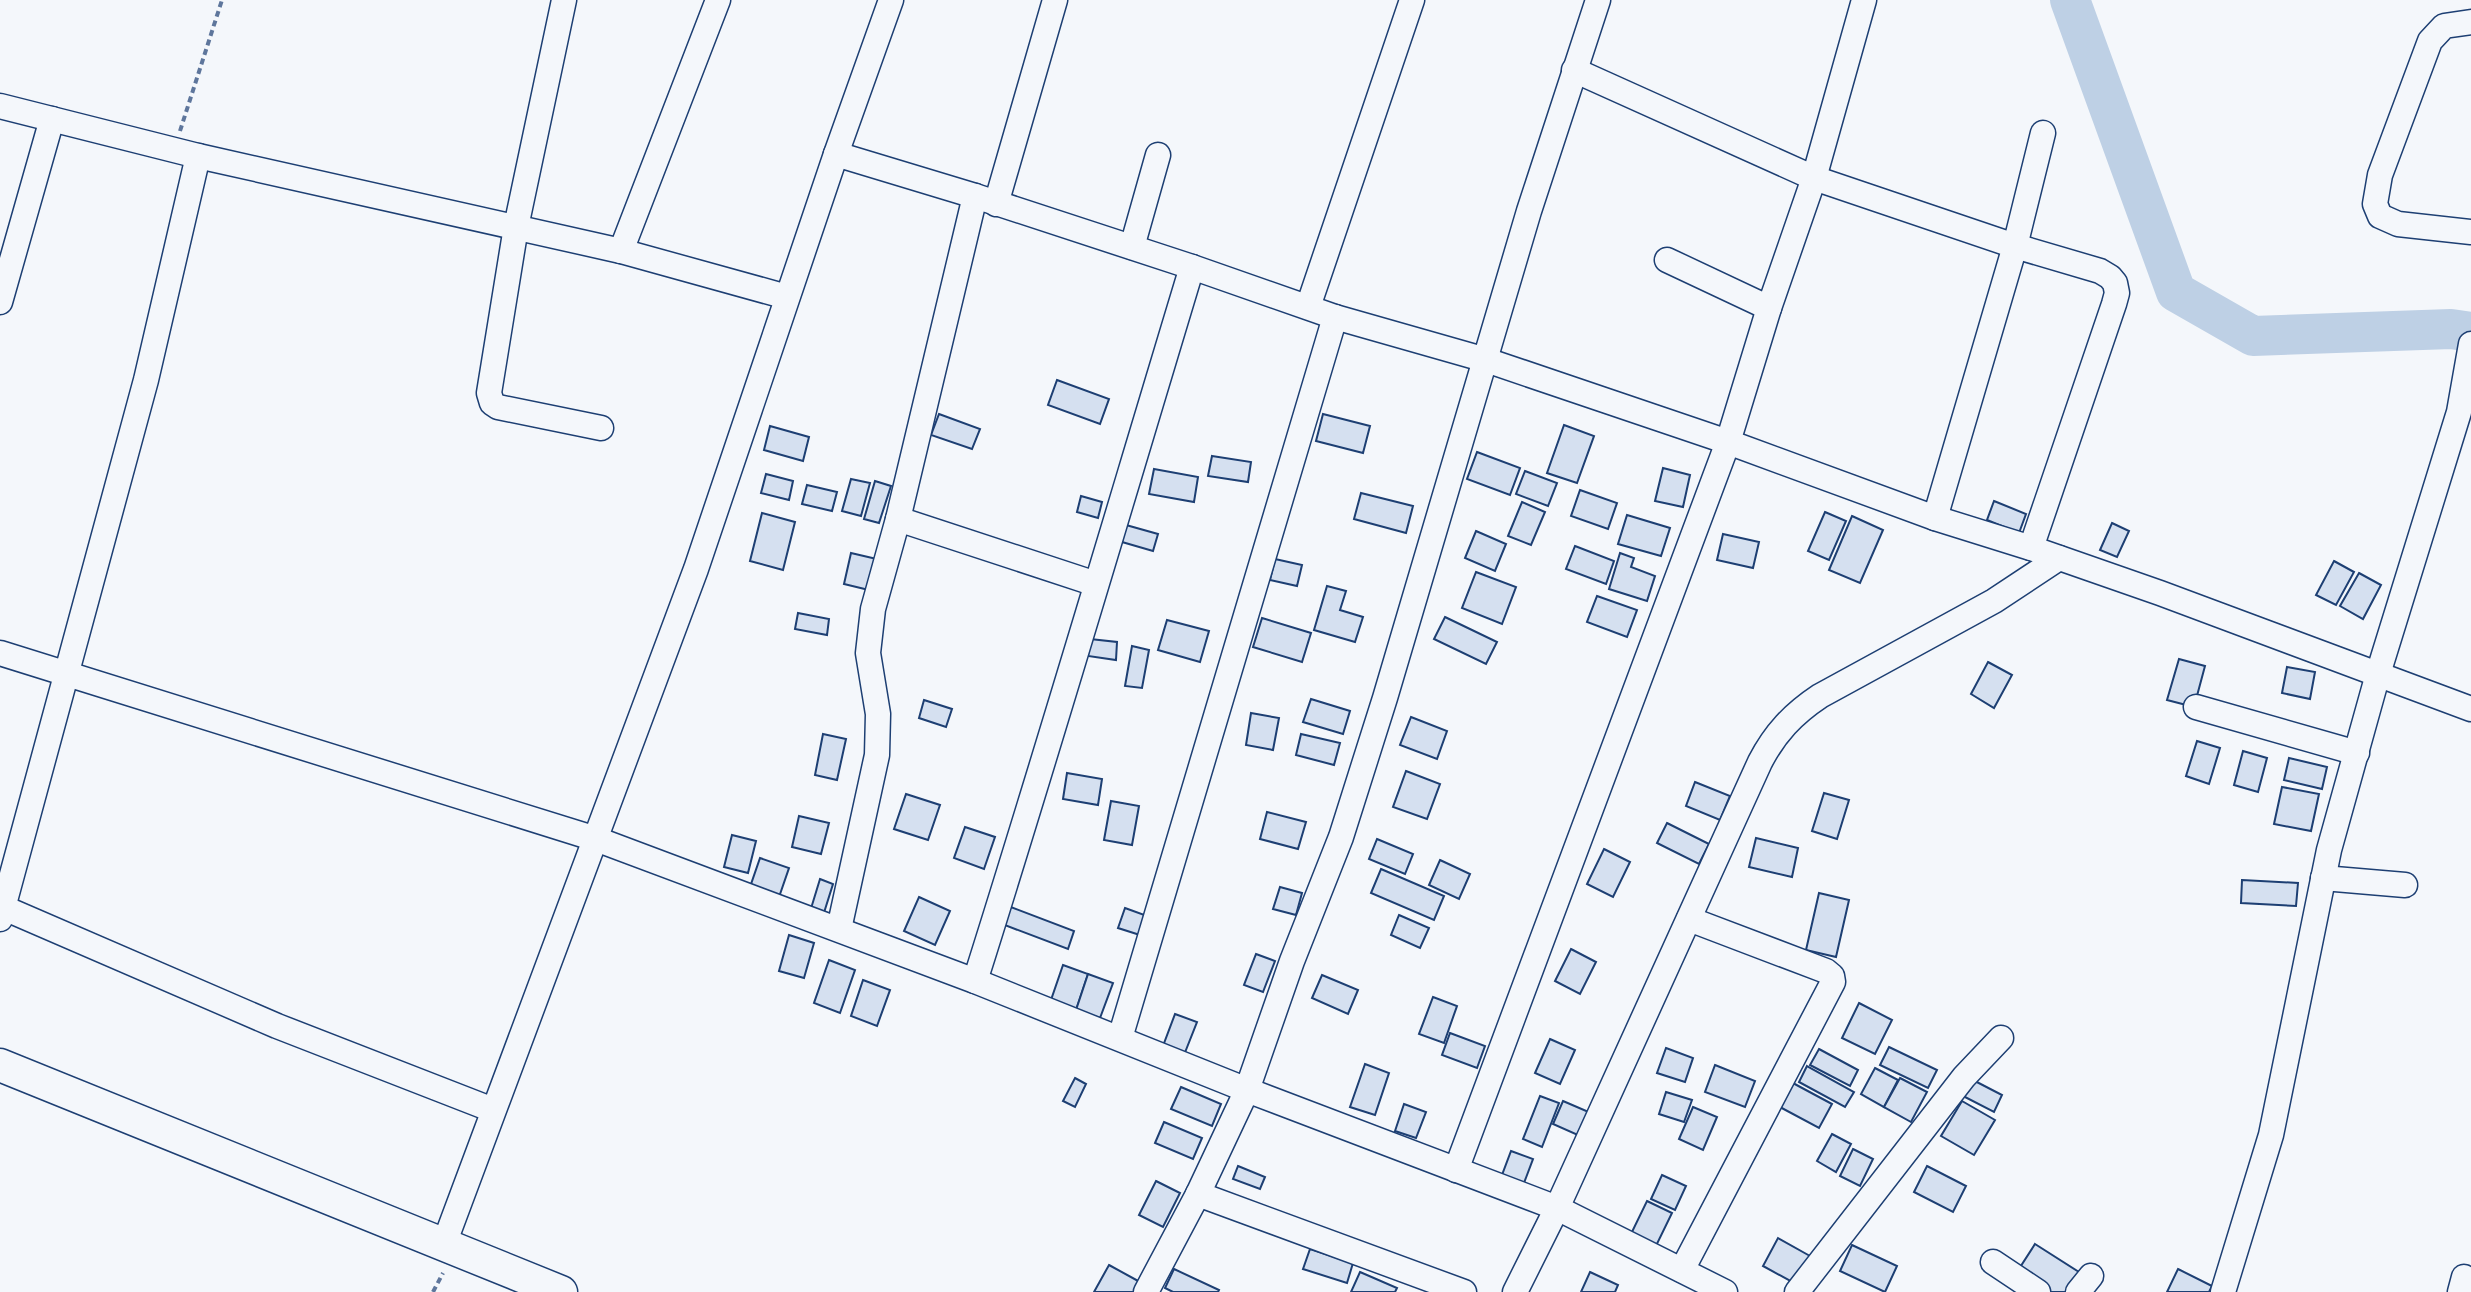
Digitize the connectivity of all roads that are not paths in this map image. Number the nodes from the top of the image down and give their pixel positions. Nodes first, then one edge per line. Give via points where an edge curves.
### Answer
1 (564, 0) edge
2 (718, 0) edge
3 (891, 0) edge
4 (1055, 0) edge
5 (1412, 0) edge
6 (1598, 0) edge
7 (1864, 0) edge
8 (2471, 22) edge
9 (1574, 70) junction
10 (0, 106) edge
11 (52, 119) junction
12 (2043, 133) dead end
13 (836, 154) junction
14 (1158, 155) dead end
15 (198, 156) junction
16 (1814, 178) junction
17 (986, 200) junction
18 (516, 227) junction
19 (2471, 232) edge
20 (2015, 246) junction
21 (1132, 247) junction
22 (621, 251) junction
23 (1667, 260) dead end
24 (1192, 267) junction
25 (787, 297) junction
26 (0, 302) edge
27 (1308, 307) junction
28 (1769, 308) junction
29 (1335, 317) junction
30 (2471, 344) edge
31 (1486, 360) junction
32 (601, 428) dead end
33 (1728, 442) junction
34 (1935, 518) junction
35 (898, 519) junction
36 (2031, 548) junction
37 (2059, 558) junction
38 (1096, 584) junction
39 (0, 653) edge
40 (67, 674) junction
41 (2378, 674) junction
42 (2196, 707) dead end
43 (2471, 709) edge
44 (2357, 753) junction
45 (596, 839) junction
46 (2323, 878) junction
47 (2405, 885) dead end
48 (2, 914) edge
49 (1689, 919) junction
50 (839, 929) junction
51 (975, 981) junction
52 (1120, 1038) junction
53 (2001, 1038) dead end
54 (0, 1065) edge
55 (1247, 1090) junction
56 (493, 1110) junction
57 (1456, 1170) junction
58 (1198, 1194) junction
59 (1557, 1208) junction
60 (444, 1244) junction
61 (1993, 1262) dead end
62 (1682, 1270) junction
63 (1404, 1282) edge
64 (1719, 1291) edge
65 (561, 1292) edge
66 (1146, 1292) edge
67 (1464, 1292) edge
68 (1515, 1292) edge
69 (1797, 1292) edge
70 (2038, 1292) edge
71 (2223, 1292) edge

1 - 18 street
2 - 22 street
3 - 13 street
4 - 17 street
5 - 27 street
6 - 9 street
7 - 16 street
8 - 19 street via 2444,26 2430,41 2389,147 2375,204 2382,218 2398,224
9 - 16 street
9 - 31 street
10 - 11 street
11 - 15 street
11 - 26 street
12 - 20 street
13 - 17 street
13 - 25 street
14 - 21 street
15 - 18 street
15 - 40 street via 146,380
16 - 20 street
16 - 28 street
17 - 21 street
17 - 35 street
18 - 22 street
18 - 32 street via 490,401
20 - 34 street
20 - 36 street via 2100,271 2117,290
21 - 24 street
22 - 25 street
23 - 28 street
24 - 27 street
24 - 38 street
25 - 45 street via 696,569
27 - 29 street
28 - 33 street
29 - 31 street
29 - 52 street
30 - 41 street via 2459,412
31 - 33 street
31 - 55 street via 1345,823
33 - 34 street
33 - 57 street
34 - 36 street
35 - 38 street
35 - 50 street via 868,639 878,714 877,755
36 - 37 street
37 - 41 street
37 - 49 street via 1994,601 1820,696 1785,724 1760,762
38 - 51 street
39 - 40 street
40 - 45 street
40 - 48 street
41 - 43 street
41 - 44 street
42 - 44 street
44 - 46 street
45 - 50 street
45 - 56 street
46 - 47 street
46 - 71 street via 2271,1135
48 - 56 street
49 - 59 street
49 - 62 street via 1826,971 1833,982
50 - 51 street
51 - 52 street
52 - 55 street
53 - 69 street via 1964,1077
54 - 60 main road
55 - 57 street
55 - 58 street
56 - 60 street
57 - 59 street
58 - 63 street
58 - 66 street
59 - 62 street
59 - 68 street
60 - 65 main road
61 - 70 street
62 - 64 street
63 - 67 street

